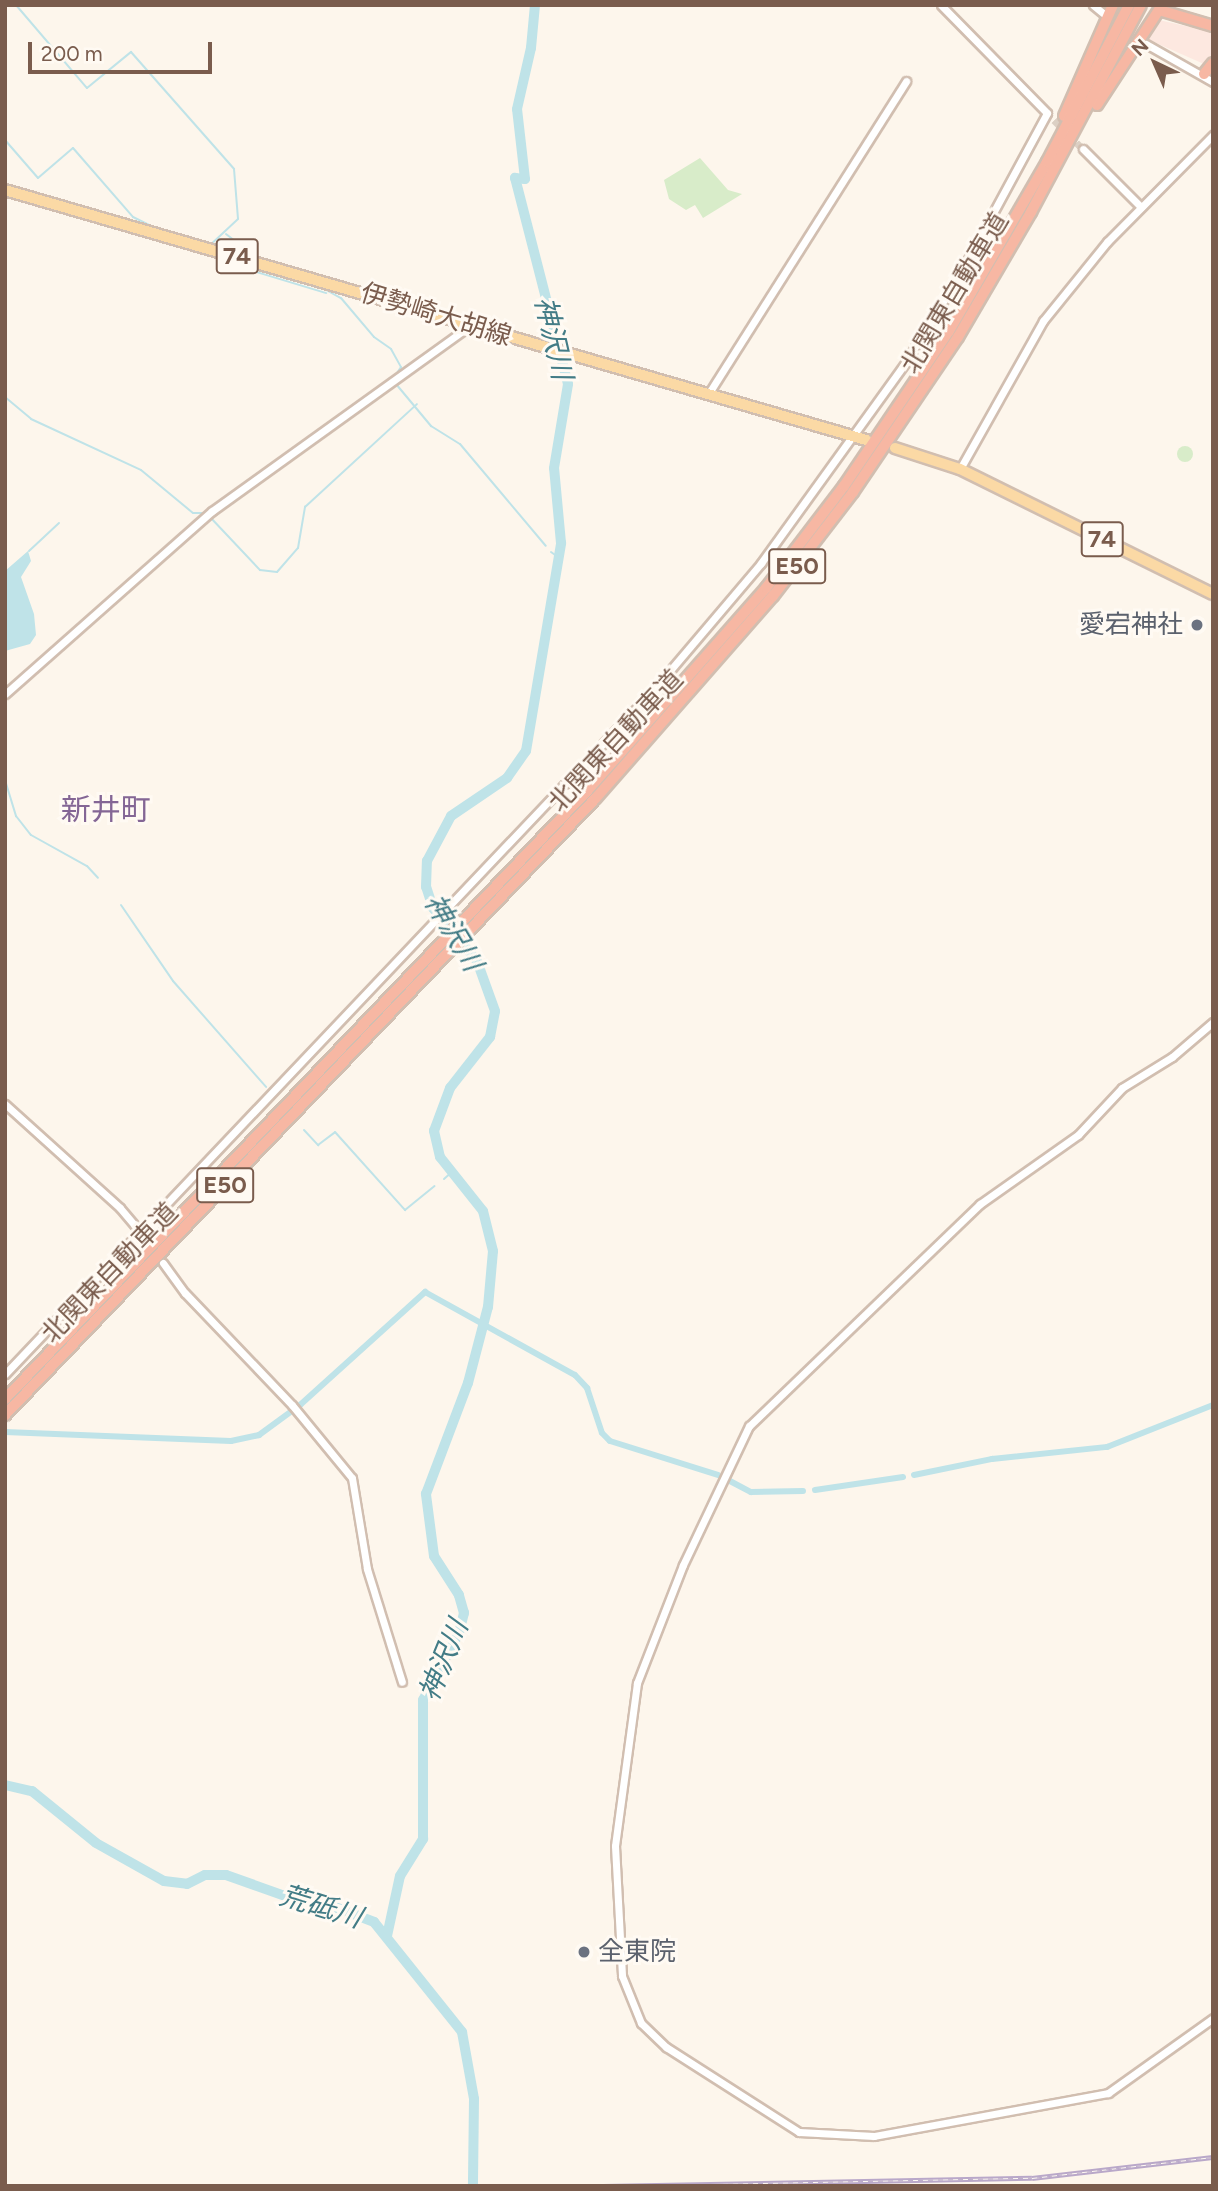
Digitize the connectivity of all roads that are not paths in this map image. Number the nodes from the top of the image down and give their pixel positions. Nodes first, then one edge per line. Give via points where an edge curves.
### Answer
1 (941, 5) edge
2 (1093, 5) edge
3 (1113, 5) edge
4 (1129, 5) edge
5 (1141, 5) edge
6 (1103, 13) dead end
7 (1196, 15) dead end
8 (1213, 24) edge
9 (1146, 44) dead end
10 (1211, 71) edge
11 (906, 81) dead end
12 (1047, 113) junction
13 (1054, 120) tunnel mouth
14 (1213, 135) edge
15 (1083, 149) tunnel mouth
16 (1057, 166) junction
17 (5, 190) edge
18 (1141, 207) junction
19 (1015, 220) junction
20 (469, 326) junction
21 (709, 393) junction
22 (853, 436) junction
23 (866, 440) dead end
24 (895, 448) dead end
25 (960, 469) junction
26 (1213, 594) edge
27 (5, 694) edge
28 (474, 918) junction
29 (441, 952) junction
30 (1213, 1022) edge
31 (5, 1104) edge
32 (140, 1233) junction
33 (147, 1240) dead end
34 (163, 1263) dead end
35 (5, 1374) edge
36 (5, 1399) edge
37 (5, 1415) edge
38 (402, 1682) dead end
39 (1213, 2018) edge

1 - 12 street
2 - 6 street
3 - 19 highway
4 - 19 highway, 北関東自動車道 / E50
5 - 16 highway, 北関東自動車道 / E50
7 - 8 highway
8 - 16 highway via 1166,10 1154,13
9 - 10 street
11 - 21 street
12 - 13 street
12 - 22 street via 960,274
14 - 18 street
15 - 18 street
16 - 28 highway, 北関東自動車道 / E50 via 958,337 818,538 675,711
17 - 20 main road, 伊勢崎大胡線 / 74
18 - 25 street via 1043,321
19 - 28 highway, 北関東自動車道 / E50 via 908,393 792,556 668,704
20 - 21 main road, 伊勢崎大胡線 / 74
20 - 27 street via 195,525
21 - 22 main road, 伊勢崎大胡線 / 74
22 - 23 main road, 伊勢崎大胡線 / 74
22 - 32 street via 706,629 595,756
24 - 25 main road, 74
25 - 26 main road, 74
28 - 29 highway, 北関東自動車道 / E50
29 - 36 highway, 北関東自動車道 / E50
29 - 37 highway, 北関東自動車道 / E50
30 - 39 street via 1172,1057 1122,1088 1078,1135 980,1204 749,1426 683,1565 637,1683 615,1846 622,1976 641,2022 666,2047 799,2132 874,2136 1110,2092
31 - 32 street via 120,1208
32 - 33 street
32 - 35 street
34 - 38 street via 352,1478 367,1569

